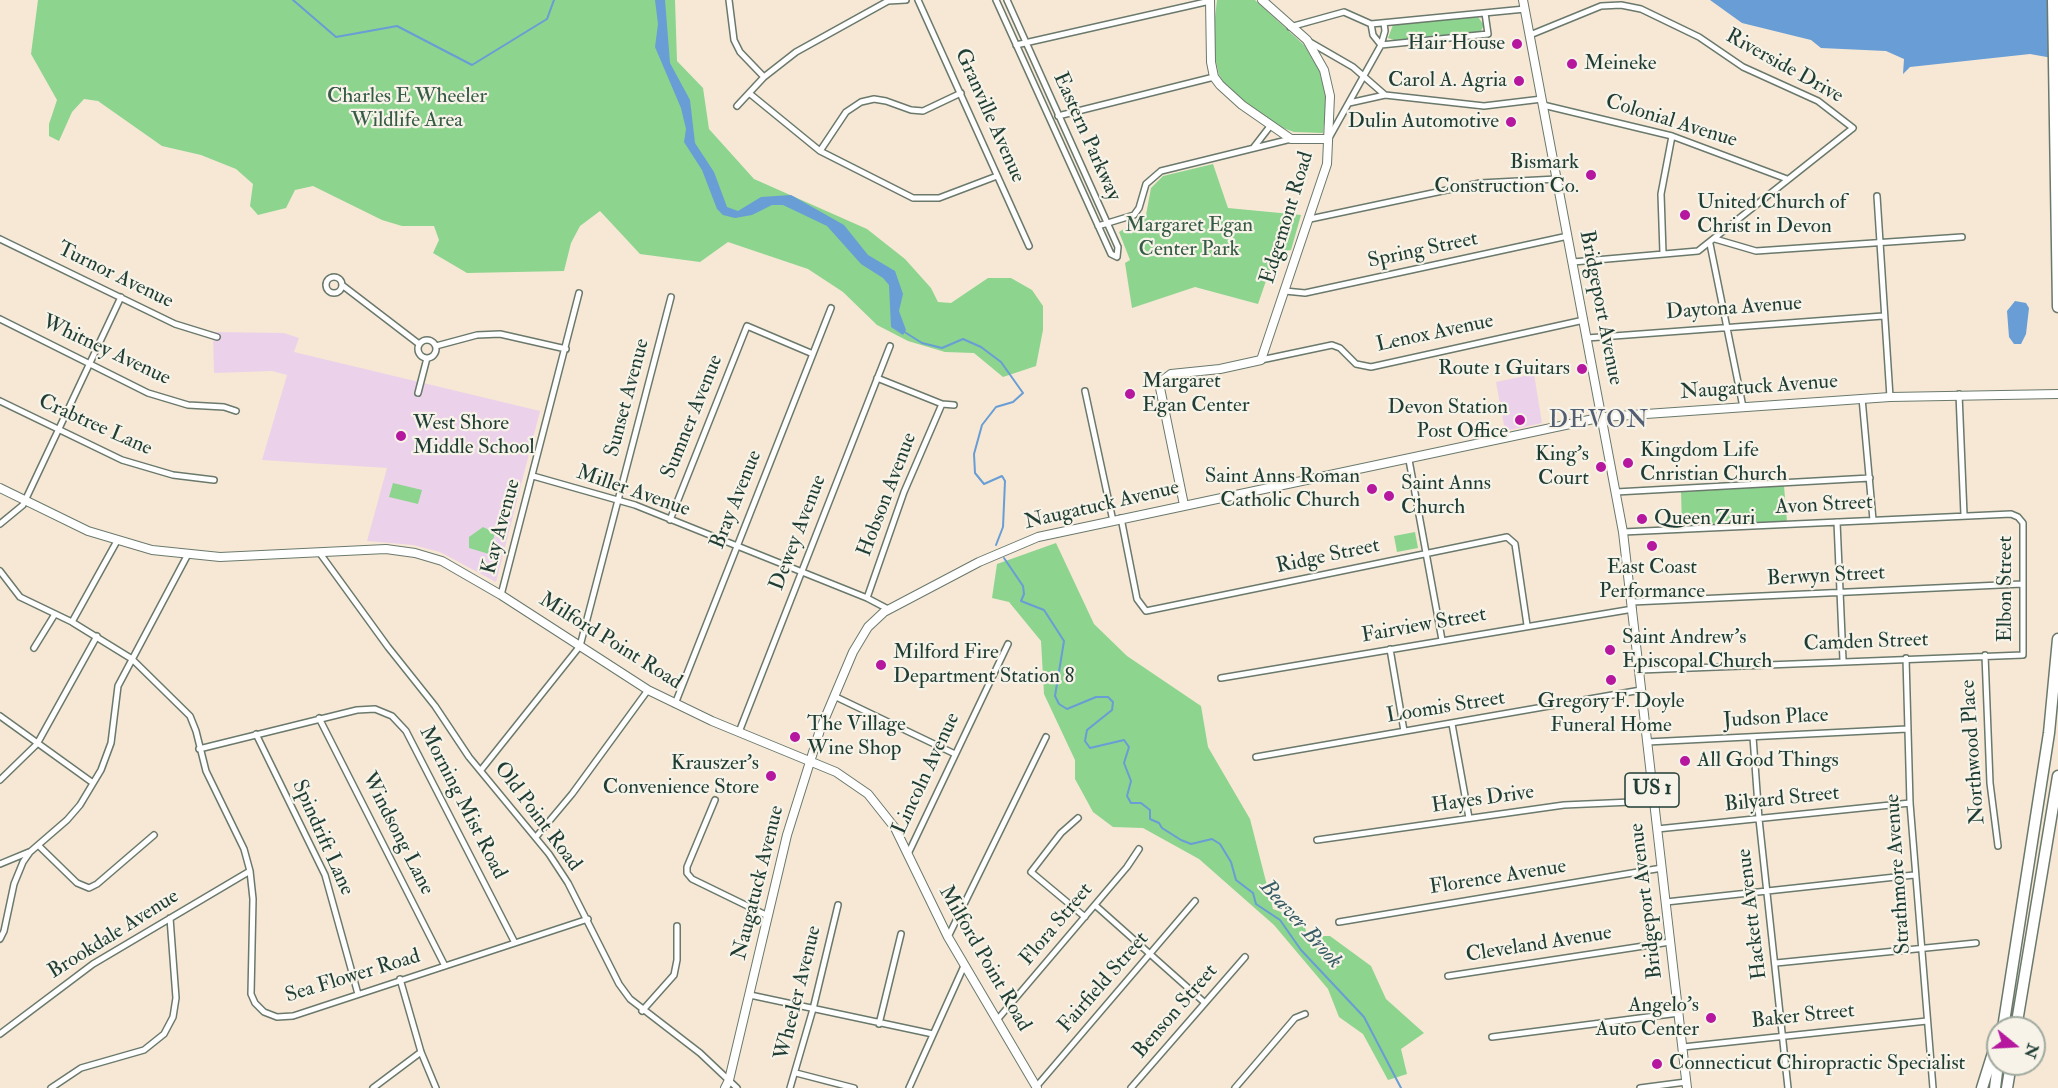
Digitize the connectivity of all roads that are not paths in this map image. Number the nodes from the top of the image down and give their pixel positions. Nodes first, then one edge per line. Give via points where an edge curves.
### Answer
1 (729, 0) edge
2 (888, 0) edge
3 (906, 0) edge
4 (918, 0) edge
5 (996, 0) edge
6 (1007, 0) edge
7 (1210, 0) edge
8 (1262, 0) edge
9 (2053, 0) edge
10 (1524, 4) edge
11 (1485, 13) junction
12 (1384, 23) junction
13 (1371, 24) junction
14 (1290, 27) junction
15 (1530, 35) junction
16 (1307, 40) junction
17 (1026, 43) junction
18 (1016, 45) junction
19 (1380, 45) junction
20 (1364, 75) junction
21 (764, 77) junction
22 (1214, 77) junction
23 (749, 93) junction
24 (961, 93) junction
25 (1385, 95) junction
26 (1543, 102) junction
27 (1348, 103) junction
28 (737, 106) dead end
29 (1058, 116) junction
30 (1050, 118) junction
31 (1271, 125) junction
32 (1672, 136) junction
33 (1291, 139) junction
34 (1328, 139) junction
35 (1252, 148) junction
36 (820, 151) junction
37 (997, 176) junction
38 (1557, 178) junction
39 (1787, 179) junction
40 (1877, 196) dead end
41 (1310, 219) junction
42 (1108, 225) junction
43 (1098, 226) junction
44 (1568, 236) junction
45 (1962, 237) dead end
46 (0, 239) edge
47 (1713, 242) junction
48 (1878, 242) junction
49 (1029, 246) dead end
50 (1663, 254) junction
51 (1573, 262) junction
52 (342, 285) dead end
53 (1285, 291) junction
54 (579, 293) dead end
55 (121, 297) junction
56 (671, 297) dead end
57 (2058, 307) edge
58 (831, 308) dead end
59 (1884, 316) junction
60 (0, 319) edge
61 (1584, 320) junction
62 (1727, 326) junction
63 (217, 337) dead end
64 (1587, 338) junction
65 (419, 344) junction
66 (436, 346) junction
67 (890, 346) dead end
68 (566, 349) junction
69 (813, 354) junction
70 (426, 358) junction
71 (1261, 360) junction
72 (90, 364) junction
73 (877, 378) junction
74 (1085, 391) dead end
75 (418, 393) dead end
76 (1959, 394) junction
77 (2058, 394) edge
78 (1890, 397) junction
79 (1862, 398) junction
80 (0, 401) edge
81 (942, 404) junction
82 (954, 405) dead end
83 (1743, 408) junction
84 (236, 411) dead end
85 (1603, 417) junction
86 (58, 429) junction
87 (1409, 460) junction
88 (533, 476) junction
89 (1870, 478) junction
90 (214, 480) dead end
91 (0, 488) edge
92 (1616, 492) junction
93 (25, 500) junction
94 (618, 500) junction
95 (1184, 505) junction
96 (1964, 515) junction
97 (1121, 518) junction
98 (670, 520) junction
99 (1113, 520) junction
100 (1873, 520) junction
101 (1837, 522) junction
102 (2023, 523) joint
103 (0, 524) edge
104 (1623, 532) junction
105 (117, 541) junction
106 (736, 548) junction
107 (319, 552) junction
108 (1427, 553) junction
109 (187, 556) junction
110 (0, 571) edge
111 (801, 574) junction
112 (2022, 584) junction
113 (1840, 592) junction
114 (501, 595) junction
115 (867, 598) junction
116 (1632, 606) junction
117 (888, 609) junction
118 (55, 614) junction
119 (72, 622) junction
120 (1527, 625) junction
121 (97, 636) junction
122 (2058, 639) edge
123 (1442, 640) junction
124 (1008, 644) dead end
125 (580, 646) junction
126 (34, 648) dead end
127 (1390, 649) junction
128 (1985, 655) junction
129 (2023, 655) joint
130 (132, 658) junction
131 (1906, 658) junction
132 (1843, 660) junction
133 (1640, 670) junction
134 (1221, 678) dead end
135 (648, 690) junction
136 (1641, 690) junction
137 (834, 696) junction
138 (675, 704) junction
139 (0, 716) edge
140 (319, 718) junction
141 (1452, 724) junction
142 (1907, 729) junction
143 (1404, 731) junction
144 (739, 732) junction
145 (256, 734) junction
146 (1046, 737) dead end
147 (1753, 737) junction
148 (1647, 741) junction
149 (37, 744) junction
150 (199, 749) junction
151 (955, 754) junction
152 (1256, 757) dead end
153 (810, 759) junction
154 (481, 770) junction
155 (2058, 776) edge
156 (0, 780) edge
157 (93, 783) junction
158 (715, 800) dead end
159 (1654, 801) junction
160 (1910, 803) junction
161 (1078, 818) dead end
162 (1469, 818) junction
163 (1759, 819) junction
164 (1657, 829) junction
165 (154, 835) dead end
166 (536, 837) junction
167 (1317, 840) dead end
168 (39, 846) junction
169 (1998, 846) dead end
170 (1139, 849) dead end
171 (30, 852) junction
172 (908, 854) junction
173 (0, 864) edge
174 (1662, 868) junction
175 (250, 871) junction
176 (1914, 875) junction
177 (1767, 891) junction
178 (1195, 901) dead end
179 (1666, 902) junction
180 (838, 905) dead end
181 (1095, 905) junction
182 (768, 916) junction
183 (170, 918) junction
184 (1084, 918) junction
185 (588, 919) junction
186 (1339, 922) dead end
187 (677, 926) dead end
188 (901, 934) dead end
189 (948, 937) junction
190 (0, 939) edge
191 (1670, 942) junction
192 (515, 943) junction
193 (1976, 943) dead end
194 (1921, 948) junction
195 (1151, 954) junction
196 (1245, 957) dead end
197 (1776, 963) junction
198 (445, 966) junction
199 (963, 966) junction
200 (1448, 976) dead end
201 (400, 979) junction
202 (358, 994) junction
203 (750, 994) junction
204 (1205, 1003) junction
205 (813, 1009) junction
206 (642, 1011) junction
207 (1679, 1013) junction
208 (1305, 1014) dead end
209 (2004, 1016) edge
210 (2018, 1016) edge
211 (997, 1020) junction
212 (1927, 1021) junction
213 (879, 1024) junction
214 (0, 1034) edge
215 (933, 1034) junction
216 (1783, 1036) junction
217 (1492, 1037) dead end
218 (1683, 1047) junction
219 (421, 1052) junction
220 (796, 1073) junction
221 (727, 1084) edge
222 (1687, 1085) edge
223 (1037, 1087) edge
224 (1239, 1087) edge
225 (51, 1088) edge
226 (373, 1088) edge
227 (436, 1088) edge
228 (737, 1088) edge
229 (790, 1088) edge
230 (854, 1088) edge
231 (909, 1088) edge
232 (1131, 1088) edge
233 (1640, 1088) edge
234 (1788, 1088) edge
235 (1933, 1088) edge

1 - 21 street via 734,40
2 - 3 street
2 - 21 street via 796,52
4 - 24 street, Granville Avenue
5 - 18 street, Eastern Parkway
6 - 17 street, Eastern Parkway
7 - 17 street
7 - 22 street via 1209,39
8 - 14 street, Edgemont Road
9 - 57 highway
10 - 11 street
10 - 15 main road, Bridgeport Avenue / US 1
11 - 12 street
11 - 19 street via 1488,34
12 - 13 street
12 - 19 street
13 - 14 street via 1344,12
13 - 19 street via 1372,35
14 - 16 street, Edgemont Road
15 - 26 main road, Bridgeport Avenue / US 1
15 - 39 street, Riverside Drive via 1601,6 1641,9 1699,37 1743,67 1818,101 1853,128
16 - 20 street
16 - 34 street, Edgemont Road via 1329,86
17 - 18 street
17 - 29 street, Eastern Parkway
18 - 30 street, Eastern Parkway
19 - 20 street
20 - 25 street
20 - 27 street
21 - 23 street
22 - 29 street
22 - 31 street via 1242,105
23 - 28 street
23 - 36 street
24 - 36 street via 923,111 880,100 861,102 846,112
24 - 37 street, Granville Avenue
25 - 26 street via 1484,106
25 - 27 street
26 - 32 street, Colonial Avenue
26 - 38 main road, Bridgeport Avenue / US 1
27 - 34 street
29 - 30 street
29 - 42 street, Eastern Parkway
30 - 43 street, Eastern Parkway
31 - 33 street
31 - 35 street
32 - 39 street, Colonial Avenue
32 - 50 street via 1661,194
33 - 34 street
33 - 35 street
34 - 41 street, Edgemont Road via 1326,169
35 - 42 street via 1161,171 1146,184 1136,213
36 - 37 street via 913,198 939,198
37 - 49 street, Granville Avenue
38 - 41 street via 1480,183
38 - 44 main road, Bridgeport Avenue / US 1
39 - 47 street
40 - 48 street
41 - 53 street, Edgemont Road
42 - 43 street
42 - 43 street, Eastern Parkway via 1118,247 1117,257 1111,254
44 - 51 main road, Bridgeport Avenue / US 1
44 - 53 street, Spring Street via 1305,293
45 - 48 street
46 - 55 street, Turnor Avenue
47 - 48 street via 1756,251
47 - 50 street via 1698,251
47 - 62 street
48 - 59 street
50 - 51 street
51 - 61 main road, Bridgeport Avenue / US 1
52 - 65 street
53 - 71 street, Edgemont Road
54 - 68 street, Kay Avenue
55 - 63 street, Turnor Avenue via 175,324
55 - 72 street
56 - 94 street, Sunset Avenue
58 - 69 street, Bray Avenue
59 - 62 street, Daytona Avenue
59 - 78 street
60 - 72 street, Whitney Avenue
61 - 64 main road, Bridgeport Avenue / US 1
61 - 71 street, Lenox Avenue via 1371,367 1356,364 1332,345
62 - 64 street, Daytona Avenue
62 - 83 street
64 - 85 main road, Bridgeport Avenue / US 1
65 - 66 street via 427,339
65 - 70 street via 419,353
66 - 68 street via 477,335 500,334
66 - 70 street via 434,354
67 - 73 street, Dewey Avenue
68 - 88 street, Kay Avenue
69 - 98 street, Sumner Avenue via 747,326
69 - 106 street, Bray Avenue
70 - 75 street
71 - 95 street, Lenox Avenue via 1179,372 1161,380 1159,389
72 - 84 street, Whitney Avenue via 148,393 176,402
72 - 86 street
73 - 81 street
73 - 111 street, Dewey Avenue
74 - 99 street
76 - 77 street, Naugatuck Avenue
76 - 78 street, Naugatuck Avenue
76 - 96 street
78 - 79 street, Naugatuck Avenue
79 - 83 street, Naugatuck Avenue
79 - 89 street
80 - 86 street, Crabtree Lane
81 - 82 street
81 - 115 street, Hobson Avenue via 904,492
83 - 85 street, Naugatuck Avenue
85 - 87 street, Naugatuck Avenue
85 - 92 main road, Bridgeport Avenue / US 1
86 - 90 street, Crabtree Lane via 144,468
86 - 93 street
87 - 95 street, Naugatuck Avenue
87 - 108 street
88 - 94 street, Miller Avenue
88 - 114 street, Kay Avenue
89 - 92 street
89 - 100 street
91 - 93 street, Milford Point Road
92 - 104 main road, Bridgeport Avenue / US 1
93 - 103 street via 20,509
93 - 105 street, Milford Point Road
94 - 98 street, Miller Avenue
94 - 125 street, Sunset Avenue
95 - 97 street, Naugatuck Avenue
96 - 100 street, Avon Street
96 - 102 street, Avon Street via 2011,514
97 - 99 street, Naugatuck Avenue
97 - 108 street, Ridge Street via 1137,599 1146,611
98 - 106 street, Miller Avenue
99 - 117 street, Naugatuck Avenue via 1026,541
100 - 101 street, Avon Street
101 - 104 street, Avon Street
101 - 113 street
102 - 112 street, Elbon Street
104 - 116 main road, Bridgeport Avenue / US 1
105 - 109 street, Milford Point Road
105 - 119 street
106 - 111 street, Miller Avenue
106 - 138 street, Bray Avenue
107 - 109 street, Milford Point Road
107 - 114 street, Milford Point Road via 370,549 415,553 460,569
107 - 154 street, Old Point Road
108 - 120 street, Ridge Street via 1507,537 1515,544
108 - 123 street
109 - 130 street
110 - 118 street, Sea Flower Road via 24,600
111 - 115 street, Miller Avenue
111 - 144 street, Dewey Avenue
112 - 113 street, Berwyn Street
112 - 129 street, Elbon Street
113 - 116 street, Berwyn Street
113 - 132 street
114 - 125 street, Milford Point Road
115 - 117 street, Miller Avenue
116 - 120 street, Fairview Street
116 - 133 main road, Bridgeport Avenue / US 1
117 - 137 street, Naugatuck Avenue via 860,639
118 - 119 street, Sea Flower Road
118 - 126 street
119 - 121 street, Sea Flower Road
120 - 123 street, Fairview Street
121 - 130 street, Sea Flower Road
121 - 149 street
122 - 209 highway via 2048,741
123 - 127 street, Fairview Street
124 - 151 street, Lincoln Avenue
125 - 135 street, Milford Point Road
125 - 154 street
127 - 134 street, Fairview Street
127 - 143 street
128 - 129 street, Camden Street
128 - 131 street, Camden Street
128 - 169 street, Northwood Place via 1990,783
130 - 150 street, Sea Flower Road via 186,711
130 - 157 street via 118,686 111,743
131 - 132 street, Camden Street
131 - 142 street, Strathmore Avenue
132 - 133 street, Camden Street
133 - 136 main road, Bridgeport Avenue / US 1
135 - 138 street, Milford Point Road
135 - 166 street
136 - 141 street, Loomis Street
136 - 148 main road, Bridgeport Avenue / US 1
137 - 151 street
137 - 153 street, Naugatuck Avenue
138 - 144 street, Milford Point Road
139 - 149 street
140 - 145 street, Morning Mist Road
140 - 192 street, Morning Mist Road via 375,709 403,726
140 - 198 street, Windsong Lane
141 - 143 street, Loomis Street
141 - 162 street
142 - 147 street, Judson Place
142 - 160 street, Strathmore Avenue
143 - 152 street, Loomis Street
144 - 153 street, Milford Point Road
145 - 150 street, Morning Mist Road
145 - 202 street, Spindrift Lane via 325,875
146 - 189 street
147 - 148 street, Judson Place
147 - 163 street, Hackett Avenue
148 - 159 main road, Bridgeport Avenue / US 1
149 - 156 street
149 - 157 street
150 - 175 street, Sea Flower Road
151 - 172 street, Lincoln Avenue
153 - 172 street, Milford Point Road via 868,794 890,819
153 - 182 street, Naugatuck Avenue
154 - 166 street, Old Point Road
155 - 210 highway
157 - 168 street via 74,812
158 - 182 street via 687,873
159 - 162 street, Hayes Drive via 1564,805
159 - 164 main road, Bridgeport Avenue / US 1
160 - 163 street, Bilyard Street
160 - 176 street, Strathmore Avenue
161 - 184 street via 1031,872
162 - 167 street, Hayes Drive
163 - 164 street, Bilyard Street
163 - 177 street, Hackett Avenue
164 - 174 main road, Bridgeport Avenue / US 1
165 - 168 street via 89,888 77,883
166 - 185 street, Old Point Road
168 - 171 street
170 - 181 street, Flora Street
171 - 173 street
171 - 190 street via 14,884
172 - 189 street, Milford Point Road
174 - 179 main road, Bridgeport Avenue / US 1
174 - 186 street, Florence Avenue
175 - 183 street, Brookdale Avenue
175 - 202 street, Sea Flower Road via 251,994 259,1008 272,1016 286,1017
176 - 177 street
176 - 194 street, Strathmore Avenue
177 - 179 street
177 - 197 street, Hackett Avenue
178 - 195 street, Fairfield Street
179 - 191 main road, Bridgeport Avenue / US 1
180 - 205 street, Wheeler Avenue
181 - 184 street, Flora Street
181 - 195 street
182 - 203 street, Naugatuck Avenue
183 - 214 street, Brookdale Avenue via 93,964
183 - 225 street via 176,998 164,1034 144,1050 81,1068
184 - 211 street, Flora Street
185 - 192 street, Sea Flower Road
185 - 206 street, Old Point Road via 619,984
187 - 206 street via 674,975
188 - 213 street
189 - 199 street, Milford Point Road
191 - 200 street, Cleveland Avenue
191 - 207 main road, Bridgeport Avenue / US 1
192 - 198 street, Sea Flower Road
193 - 194 street
194 - 197 street
194 - 212 street, Strathmore Avenue
195 - 204 street
195 - 223 street, Fairfield Street
196 - 204 street, Benson Street
197 - 216 street, Hackett Avenue
198 - 201 street, Sea Flower Road
199 - 211 street, Milford Point Road
199 - 215 street
201 - 202 street, Sea Flower Road
201 - 219 street
203 - 205 street
203 - 221 street, Naugatuck Avenue
204 - 232 street, Benson Street
205 - 213 street
205 - 220 street, Wheeler Avenue
206 - 221 street, Old Point Road via 700,1053
207 - 217 street
207 - 218 main road, Bridgeport Avenue / US 1
208 - 224 street via 1295,1018
211 - 223 street, Milford Point Road
212 - 216 street, Baker Street
212 - 235 street, Strathmore Avenue
213 - 215 street
215 - 231 street
216 - 218 street, Baker Street
216 - 234 street, Hackett Avenue
218 - 222 main road, Bridgeport Avenue / US 1
219 - 226 street
219 - 227 street
220 - 229 street, Wheeler Avenue
220 - 230 street
221 - 228 street, Old Point Road
222 - 233 street

